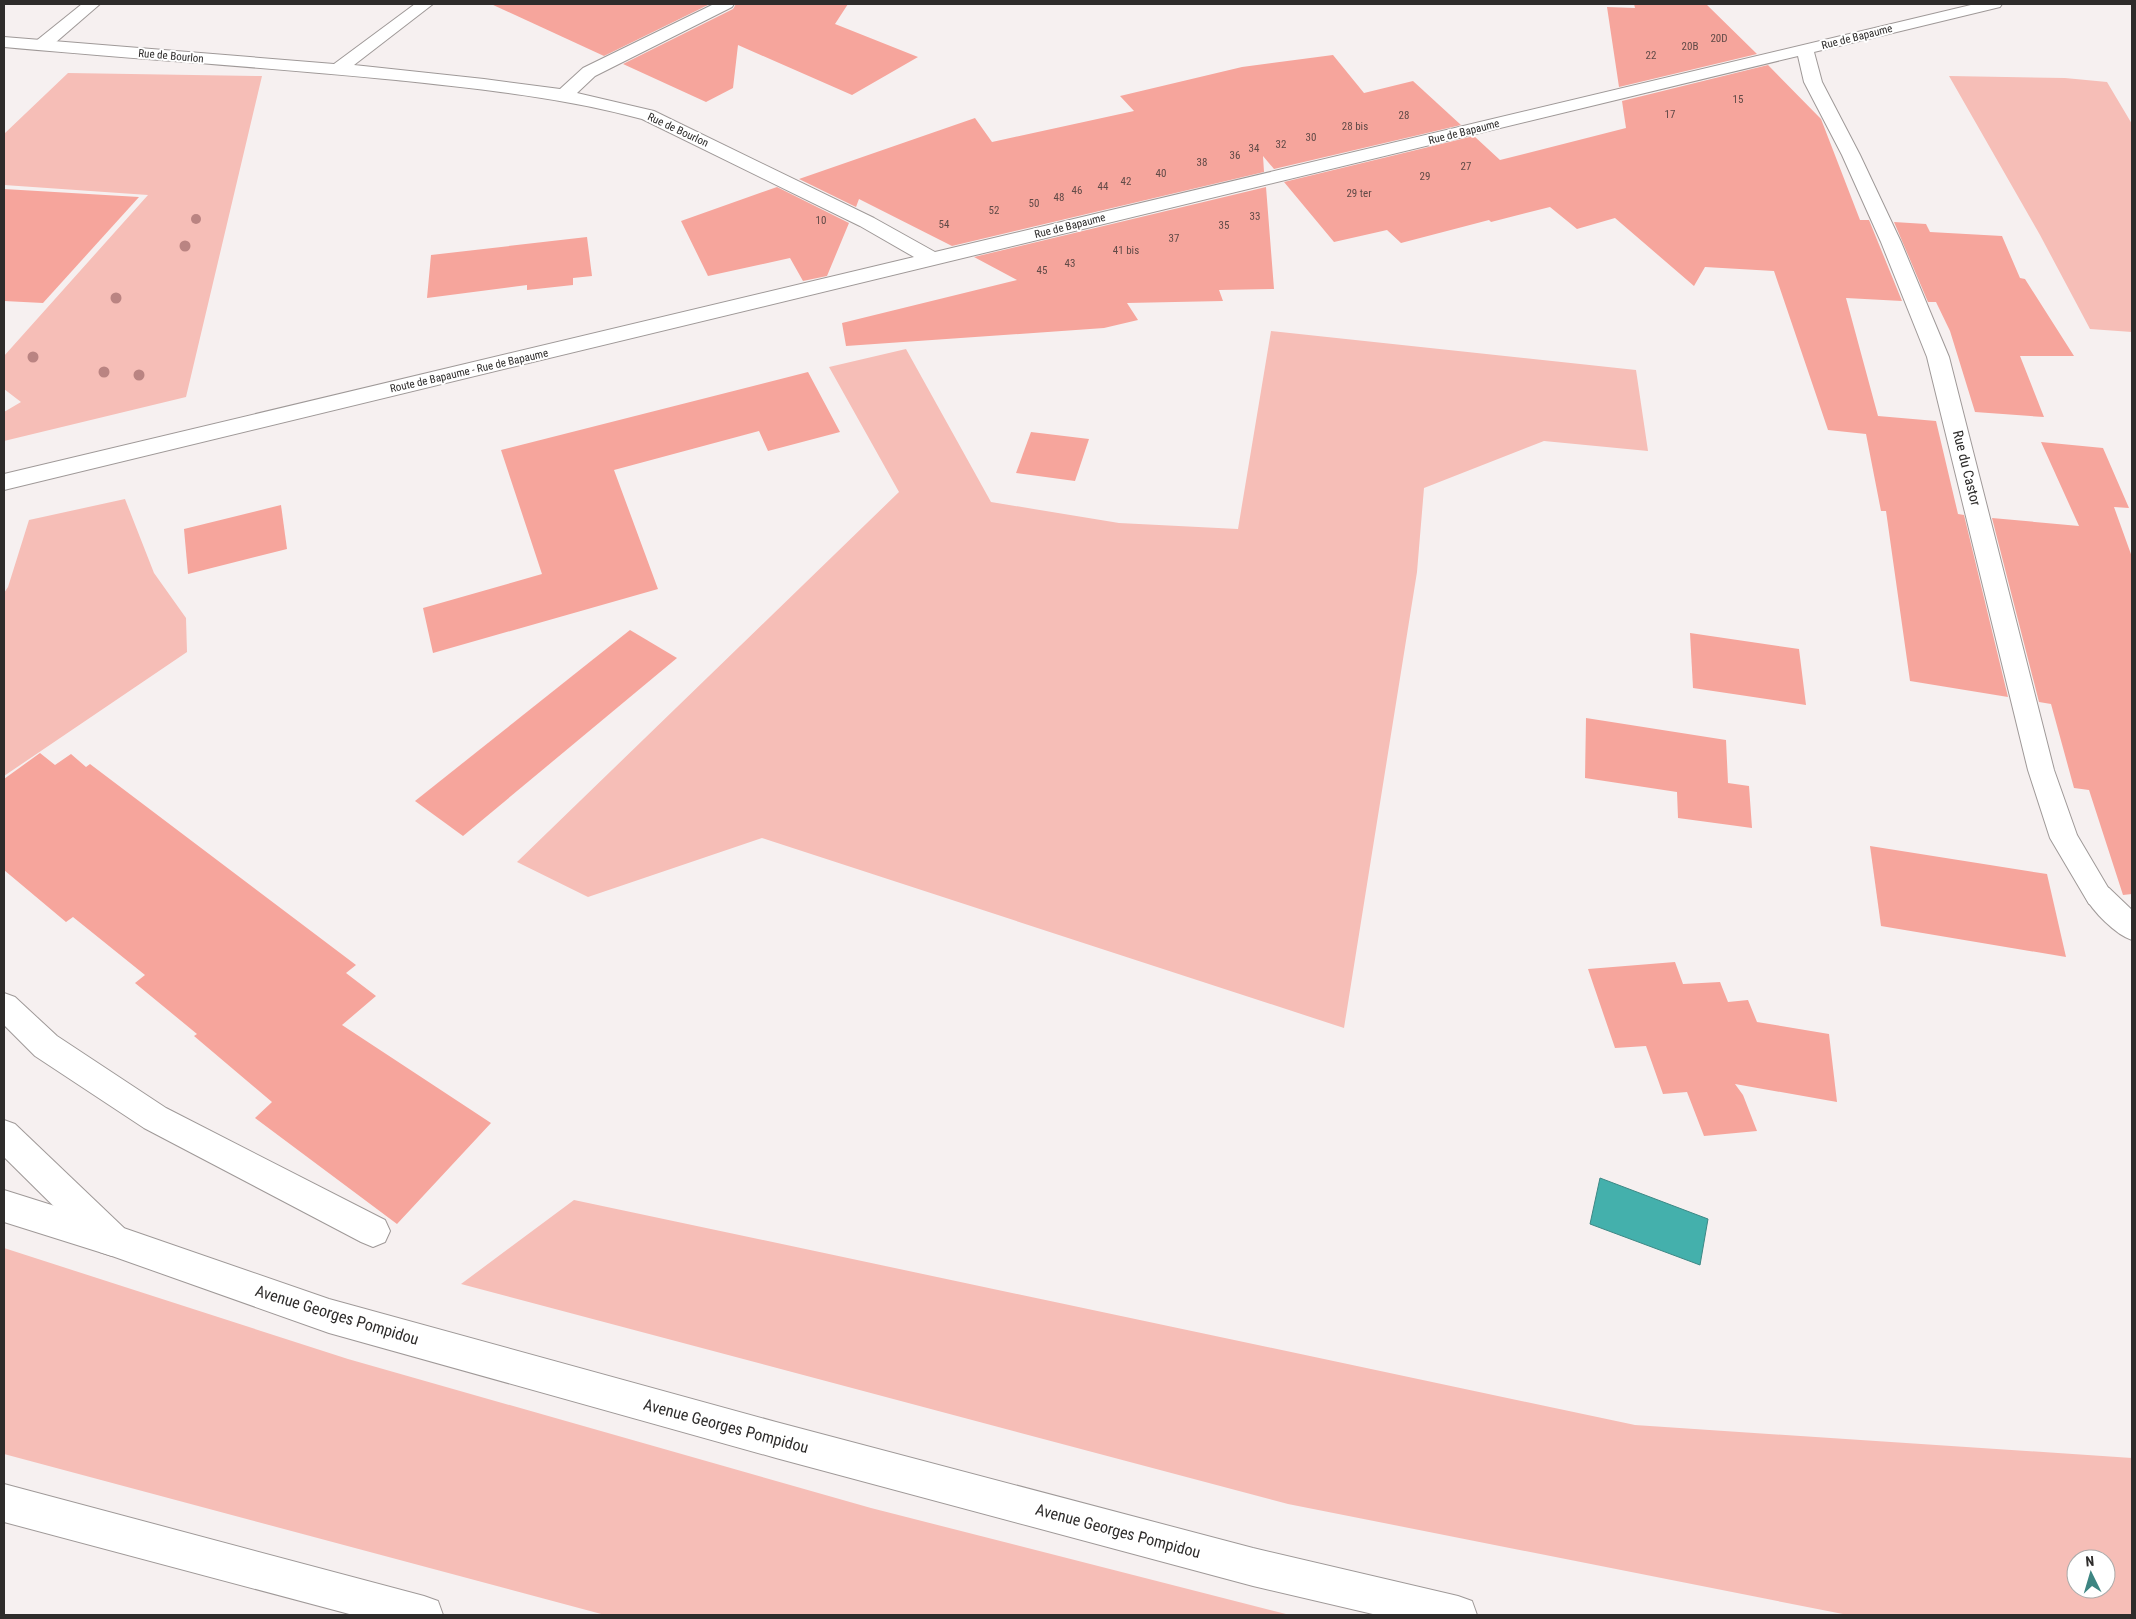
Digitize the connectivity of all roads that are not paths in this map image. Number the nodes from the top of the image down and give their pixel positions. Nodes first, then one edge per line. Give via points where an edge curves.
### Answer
1 (92, 4) edge
2 (425, 4) edge
3 (726, 4) edge
4 (1994, 4) edge
5 (4, 42) edge
6 (42, 45) junction
7 (1805, 50) junction
8 (338, 69) junction
9 (564, 95) junction
10 (934, 260) junction
11 (4, 482) edge
12 (2132, 928) edge
13 (4, 1006) edge
14 (4, 1135) edge
15 (4, 1206) edge
16 (373, 1231) dead end
17 (112, 1240) junction
18 (4, 1503) edge
19 (424, 1615) edge
20 (1458, 1615) edge

1 - 6 street
2 - 8 street
3 - 9 street via 589,72
4 - 7 street, Rue de Bapaume
5 - 6 street, Rue de Bourlon
6 - 8 street, Rue de Bourlon
7 - 10 street, Rue de Bapaume
7 - 12 street, Rue du Castor via 1813,82 1852,155 1938,358 2040,770 2064,838 2099,896
8 - 9 street, Rue de Bourlon
9 - 10 street, Rue de Bourlon via 648,115 867,222
10 - 11 street, Route de Bapaume - Rue de Bapaume
13 - 16 street via 46,1046 155,1118
14 - 17 street
15 - 17 street, Avenue Georges Pompidou
17 - 20 street, Avenue Georges Pompidou via 348,1322 785,1443 1234,1562
18 - 19 street

